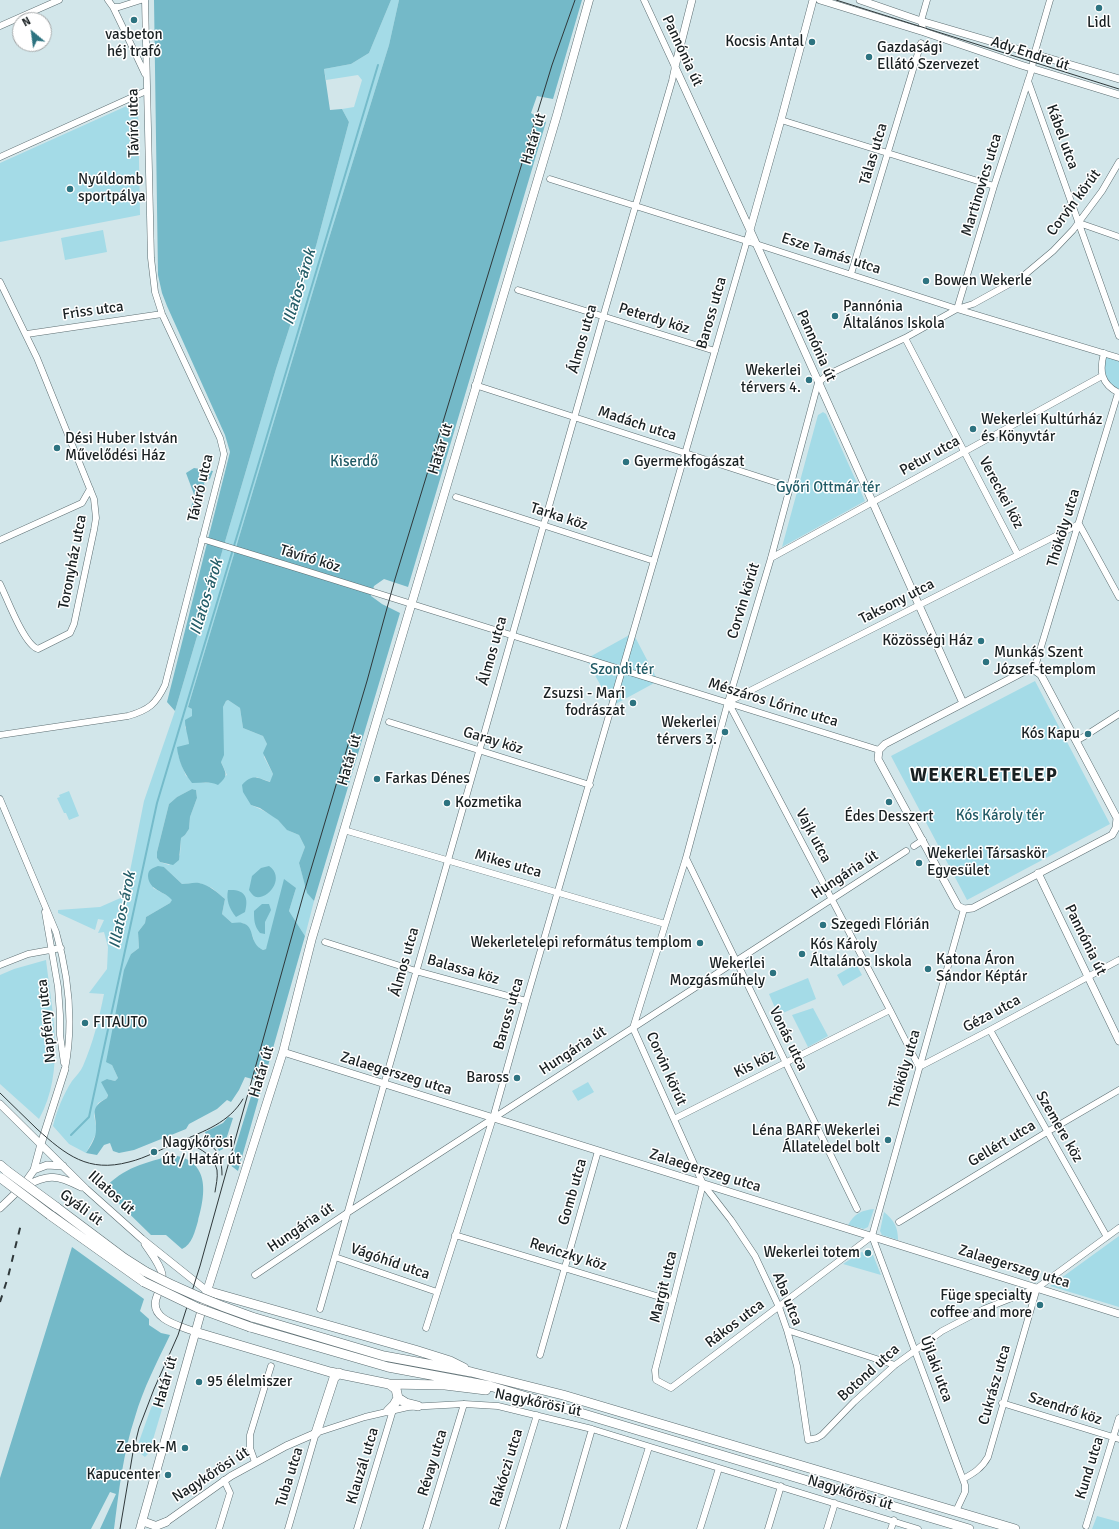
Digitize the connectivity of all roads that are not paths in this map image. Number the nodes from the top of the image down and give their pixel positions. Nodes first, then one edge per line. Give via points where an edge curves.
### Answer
1 (59, 0) edge
2 (108, 0) edge
3 (141, 0) edge
4 (145, 0) edge
5 (589, 0) edge
6 (644, 0) edge
7 (692, 0) edge
8 (813, 0) edge
9 (820, 0) edge
10 (860, 0) edge
11 (927, 0) edge
12 (1050, 0) edge
13 (113, 7) junction
14 (921, 21) junction
15 (0, 26) edge
16 (912, 28) junction
17 (924, 32) junction
18 (921, 43) dead end
19 (1034, 55) junction
20 (675, 67) junction
21 (1032, 69) junction
22 (146, 78) junction
23 (1119, 80) edge
24 (1028, 81) junction
25 (146, 90) junction
26 (1119, 95) edge
27 (782, 120) junction
28 (888, 153) junction
29 (0, 157) edge
30 (1119, 162) edge
31 (550, 179) dead end
32 (994, 186) junction
33 (634, 206) junction
34 (1079, 223) junction
35 (750, 230) junction
36 (1119, 237) edge
37 (747, 241) junction
38 (756, 244) junction
39 (851, 274) junction
40 (0, 283) edge
41 (518, 290) dead end
42 (958, 309) junction
43 (162, 314) junction
44 (603, 317) junction
45 (26, 334) junction
46 (1119, 336) edge
47 (905, 338) junction
48 (715, 351) junction
49 (1104, 353) junction
50 (1119, 358) edge
51 (1102, 376) junction
52 (818, 383) junction
53 (475, 385) junction
54 (1118, 393) edge
55 (574, 417) junction
56 (965, 452) junction
57 (685, 453) junction
58 (790, 487) junction
59 (90, 489) junction
60 (456, 497) dead end
61 (872, 502) junction
62 (1079, 524) junction
63 (543, 525) junction
64 (202, 539) junction
65 (0, 540) edge
66 (1018, 555) junction
67 (771, 558) junction
68 (654, 560) junction
69 (1119, 581) edge
70 (0, 584) edge
71 (1112, 585) junction
72 (1119, 597) edge
73 (410, 603) junction
74 (919, 605) junction
75 (511, 635) junction
76 (622, 670) junction
77 (1034, 670) junction
78 (728, 702) junction
79 (963, 703) junction
80 (1119, 714) edge
81 (389, 722) dead end
82 (1091, 732) dead end
83 (0, 736) edge
84 (1085, 736) dead end
85 (1076, 741) junction
86 (479, 750) junction
87 (879, 750) junction
88 (590, 785) junction
89 (0, 799) edge
90 (1118, 828) edge
91 (344, 830) junction
92 (923, 840) junction
93 (914, 846) dead end
94 (906, 851) dead end
95 (686, 858) junction
96 (447, 860) junction
97 (1038, 873) junction
98 (558, 893) junction
99 (832, 899) junction
100 (43, 904) junction
101 (964, 909) junction
102 (665, 924) junction
103 (325, 942) dead end
104 (61, 948) junction
105 (51, 950) junction
106 (1119, 960) edge
107 (736, 961) junction
108 (0, 965) edge
109 (416, 971) junction
110 (1089, 977) junction
111 (526, 1001) junction
112 (890, 1010) junction
113 (633, 1028) junction
114 (990, 1030) junction
115 (1119, 1040) edge
116 (283, 1052) junction
117 (785, 1063) junction
118 (919, 1067) junction
119 (65, 1069) junction
120 (384, 1084) junction
121 (1119, 1090) edge
122 (0, 1104) edge
123 (493, 1118) junction
124 (674, 1119) junction
125 (1047, 1132) junction
126 (41, 1144) junction
127 (598, 1151) junction
128 (63, 1166) junction
129 (4, 1168) edge
130 (34, 1170) junction
131 (0, 1178) edge
132 (703, 1184) junction
133 (22, 1187) junction
134 (86, 1190) junction
135 (0, 1208) edge
136 (857, 1210) dead end
137 (53, 1211) junction
138 (347, 1213) junction
139 (899, 1222) dead end
140 (1119, 1228) edge
141 (456, 1235) junction
142 (872, 1236) junction
143 (1107, 1237) junction
144 (142, 1239) junction
145 (334, 1257) junction
146 (565, 1268) junction
147 (255, 1275) dead end
148 (1037, 1288) junction
149 (207, 1291) junction
150 (437, 1292) junction
151 (673, 1301) junction
152 (778, 1307) junction
153 (320, 1309) dead end
154 (1119, 1314) edge
155 (252, 1317) joint
156 (250, 1327) joint
157 (426, 1328) dead end
158 (787, 1330) junction
159 (195, 1332) junction
160 (915, 1350) junction
161 (540, 1355) dead end
162 (895, 1365) junction
163 (271, 1366) dead end
164 (471, 1372) junction
165 (339, 1373) junction
166 (389, 1384) junction
167 (670, 1388) joint
168 (505, 1391) junction
169 (398, 1398) junction
170 (1002, 1403) junction
171 (464, 1404) junction
172 (418, 1406) junction
173 (390, 1411) junction
174 (537, 1415) junction
175 (1119, 1418) edge
176 (592, 1429) junction
177 (316, 1432) junction
178 (1116, 1439) edge
179 (808, 1440) joint
180 (649, 1447) junction
181 (255, 1462) junction
182 (719, 1468) junction
183 (963, 1479) junction
184 (224, 1480) junction
185 (781, 1486) junction
186 (835, 1503) junction
187 (956, 1511) junction
188 (894, 1520) junction
189 (166, 1522) junction
190 (141, 1525) edge
191 (1086, 1526) dead end
192 (158, 1529) edge
193 (219, 1529) edge
194 (288, 1529) edge
195 (357, 1529) edge
196 (426, 1529) edge
197 (502, 1529) edge
198 (563, 1529) edge
199 (623, 1529) edge
200 (700, 1529) edge
201 (768, 1529) edge
202 (827, 1529) edge
203 (891, 1529) edge
204 (918, 1529) edge
205 (969, 1529) edge
206 (1015, 1529) edge

1 - 15 street
2 - 13 street, Távíró utca
3 - 13 street
4 - 22 street, Távíró utca
5 - 53 main road, Határ út
6 - 20 street, Pannónia út
7 - 20 street, Álmos utca
8 - 27 street, Baross utca
9 - 16 street, Ady Endre út
10 - 14 street, Ady Endre út
11 - 14 street
12 - 19 street, Martinovics utca
13 - 22 street, Távíró utca
14 - 16 street
14 - 17 street
14 - 19 street, Ady Endre út
16 - 17 street, Ady Endre út
17 - 21 street, Ady Endre út
18 - 28 street, Tálas utca
19 - 21 street, Martinovics utca
19 - 23 street, Ady Endre út
20 - 33 street, Álmos utca
20 - 35 street, Pannónia út
21 - 24 street, Martinovics utca
21 - 26 street, Ady Endre út
22 - 25 street, Távíró utca
24 - 32 street, Martinovics utca
24 - 34 street, Kábel utca
25 - 29 street
25 - 43 street, Távíró utca via 151,258 155,292
27 - 28 street
27 - 35 street, Baross utca
28 - 32 street
28 - 39 street, Tálas utca
30 - 34 street, Corvin körút
31 - 33 street, Esze Tamás utca
32 - 42 street, Martinovics utca
33 - 37 street, Esze Tamás utca
33 - 44 street, Álmos utca
34 - 36 street
34 - 42 street, Corvin körút via 1053,251 1022,277 973,304
34 - 46 street, Kábel utca
35 - 37 street, Baross utca
35 - 38 street, Pannónia út
37 - 38 street, Esze Tamás utca
37 - 48 street, Baross utca
38 - 39 street, Esze Tamás utca
38 - 52 street, Pannónia út
39 - 42 street, Esze Tamás utca
40 - 45 street, Toronyház utca
41 - 44 street, Peterdy köz
42 - 47 street, Corvin körút
42 - 49 street, Esze Tamás utca
43 - 45 street, Friss utca
43 - 64 street, Távíró utca via 223,447 222,464
44 - 48 street, Peterdy köz
44 - 55 street, Álmos utca
45 - 59 street, Toronyház utca via 54,396
47 - 52 street, Corvin körút via 827,375
47 - 56 street, Vereckei köz
48 - 57 street, Baross utca
49 - 50 street, Esze Tamás utca
49 - 51 street
51 - 54 street
51 - 56 street, Petur utca
52 - 58 street, Corvin körút
52 - 61 street, Pannónia út
53 - 55 street, Madách utca
53 - 73 main road, Határ út
54 - 62 street, Thököly utca
55 - 57 street, Madách utca
55 - 63 street, Álmos utca
56 - 61 street, Petur utca
56 - 66 street, Vereckei köz
57 - 58 street, Madách utca
57 - 68 street, Baross utca
58 - 67 street, Corvin körút
59 - 65 street via 86,498 79,504
59 - 70 street, Toronyház utca via 96,511 94,530 70,633 38,649 32,647
60 - 63 street, Tarka köz
61 - 67 street, Petur utca
61 - 74 street, Pannónia út
62 - 66 street, Taksony utca
62 - 71 street
62 - 77 street, Thököly utca
63 - 68 street, Tarka köz
63 - 75 street, Álmos utca
64 - 73 street, Távíró köz
64 - 83 street, Távíró utca via 164,685 155,702 145,711 128,716
66 - 74 street, Taksony utca
67 - 78 street, Corvin körút
68 - 76 street, Baross utca
69 - 71 street
71 - 72 street
73 - 75 street
73 - 91 main road, Határ út
74 - 78 street, Taksony utca
74 - 79 street, Pannónia út
75 - 76 street
75 - 86 street, Álmos utca
76 - 78 street, Mészáros Lőrinc utca
76 - 88 street, Baross utca
77 - 79 street via 1025,671
77 - 85 street via 1041,676
78 - 87 street, Mészáros Lőrinc utca
78 - 95 street, Corvin körút
78 - 99 street, Vajk utca
79 - 87 street via 885,744
80 - 82 street
81 - 86 street, Garay köz
84 - 85 street
85 - 90 street via 1117,818
86 - 88 street, Garay köz
86 - 96 street, Álmos utca
87 - 92 street via 878,759
88 - 98 street, Baross utca
89 - 100 street, Napfény utca
90 - 97 street via 1112,835
91 - 96 street, Mikes utca
91 - 116 main road, Határ út via 312,938
92 - 93 street
92 - 101 street via 958,906
94 - 99 street, Hungária út
95 - 102 street, Corvin körút
95 - 107 street, Vonás utca
96 - 98 street, Mikes utca
96 - 109 street, Álmos utca
97 - 101 street via 973,908
97 - 110 street, Pannónia út
98 - 102 street, Mikes utca
98 - 111 street, Baross utca
99 - 107 street, Hungária út
99 - 112 street, Vajk utca
100 - 104 street, Napfény utca
100 - 105 street, Napfény utca
101 - 118 street, Thököly utca
102 - 113 street, Corvin körút
103 - 109 street, Balassa köz
104 - 105 street
104 - 119 street, Napfény utca via 70,1015
105 - 108 street via 21,956
105 - 119 street, Napfény utca via 58,987 60,1036
106 - 110 street, Géza utca
107 - 113 street, Hungária út
107 - 117 street, Vonás utca
109 - 111 street, Balassa köz
109 - 120 street, Álmos utca
110 - 114 street, Géza utca
110 - 115 street, Pannónia út
111 - 123 street, Baross utca
112 - 117 street, Kis köz
112 - 118 street, Vajk utca
113 - 123 street, Hungária út
113 - 124 street, Corvin körút
114 - 118 street, Géza utca
114 - 125 street, Szemere köz
116 - 120 street, Zalaegerszeg utca
116 - 149 main road, Határ út
117 - 124 street, Kis köz
117 - 136 street, Vonás utca
118 - 142 street, Thököly utca
119 - 126 street
120 - 123 street, Zalaegerszeg utca
120 - 138 street, Álmos utca
121 - 125 street, Gellért utca
122 - 126 street, Illatos út
123 - 127 street, Zalaegerszeg utca
123 - 138 street, Hungária út
123 - 141 street, Baross utca
124 - 132 street, Corvin körút
125 - 139 street, Gellért utca
125 - 143 street, Szemere köz
126 - 128 street, Illatos út
126 - 130 street
127 - 132 street, Zalaegerszeg utca
127 - 146 street, Gomb utca
128 - 130 street via 46,1165
128 - 134 street, Illatos út
129 - 137 main road, Gyáli út, bridge
130 - 133 street
131 - 137 main road, Gyáli út, bridge
132 - 142 street, Zalaegerszeg utca
132 - 151 street, Margit utca
132 - 152 street, Aba utca via 755,1256
133 - 134 street via 49,1177 65,1179
133 - 135 street
134 - 144 street, Illatos út
137 - 155 main road, Gyáli út, bridge via 146,1272 212,1304
137 - 156 main road, Gyáli út, bridge via 110,1260 144,1282 198,1308
138 - 145 street, Álmos utca
138 - 147 street, Hungária út
140 - 143 street, Botond utca
141 - 146 street, Reviczky köz
141 - 150 street, Baross utca
142 - 148 street, Zalaegerszeg utca
142 - 152 street, Rákos utca
142 - 160 street, Újlaki utca
143 - 148 street, Botond utca
144 - 149 street, Illatos út
144 - 159 street, Illatos út via 162,1274 156,1303 157,1311 166,1319
145 - 150 street, Vágóhíd utca
145 - 153 street, Álmos utca
146 - 151 street, Reviczky köz
146 - 161 street, Gomb utca
148 - 154 street, Zalaegerszeg utca
148 - 160 street, Botond utca via 984,1309 942,1331
148 - 170 street, Cukrász utca
149 - 159 main road, Határ út
149 - 164 main road via 415,1350 450,1361
150 - 157 street, Baross utca
151 - 167 street, Margit utca via 655,1370 656,1380
152 - 158 street, Aba utca
152 - 167 street, Rákos utca
155 - 164 main road, Nagykőrösi út via 384,1356
156 - 168 main road, Nagykőrösi út via 382,1365
158 - 162 street
158 - 179 street, Aba utca via 796,1366
159 - 165 main road
159 - 190 main road, Határ út
160 - 162 street, Botond utca
160 - 183 street, Újlaki utca
162 - 179 street, Botond utca via 822,1435
163 - 181 street via 250,1435 250,1448
164 - 187 main road, Nagykőrösi út via 563,1396
165 - 166 main road
165 - 177 main road via 334,1378
166 - 168 main road via 445,1385
166 - 169 main road via 396,1389
168 - 205 main road, Nagykőrösi út
169 - 172 main road
169 - 173 main road
170 - 178 street, Szendrő köz
170 - 183 street, Cukrász utca via 988,1457 973,1474
171 - 172 street, Nagykőrösi út
171 - 174 street, Nagykőrösi út via 498,1406
171 - 196 street, Révay utca
172 - 173 street, Nagykőrösi út
173 - 177 street, Nagykőrösi út
173 - 195 street, Klauzál utca
174 - 176 street, Nagykőrösi út
174 - 197 street, Rákóczi utca
175 - 178 street, Kund utca
176 - 180 street, Nagykőrösi út
176 - 198 street
177 - 181 street, Nagykőrösi út
177 - 194 street, Tuba utca
178 - 191 street, Kund utca
180 - 182 street, Nagykőrösi út
180 - 199 street
181 - 184 street, Nagykőrösi út
182 - 185 street, Nagykőrösi út
182 - 200 street
183 - 187 street, Újlaki utca via 965,1492
184 - 189 street, Nagykőrösi út
184 - 193 street via 230,1493
185 - 186 street, Nagykőrösi út
185 - 201 street
186 - 188 street, Nagykőrösi út
186 - 202 street
187 - 206 main road, Nagykőrösi út
188 - 203 street
188 - 204 street, Nagykőrösi út
189 - 190 main road via 156,1526
189 - 192 main road

